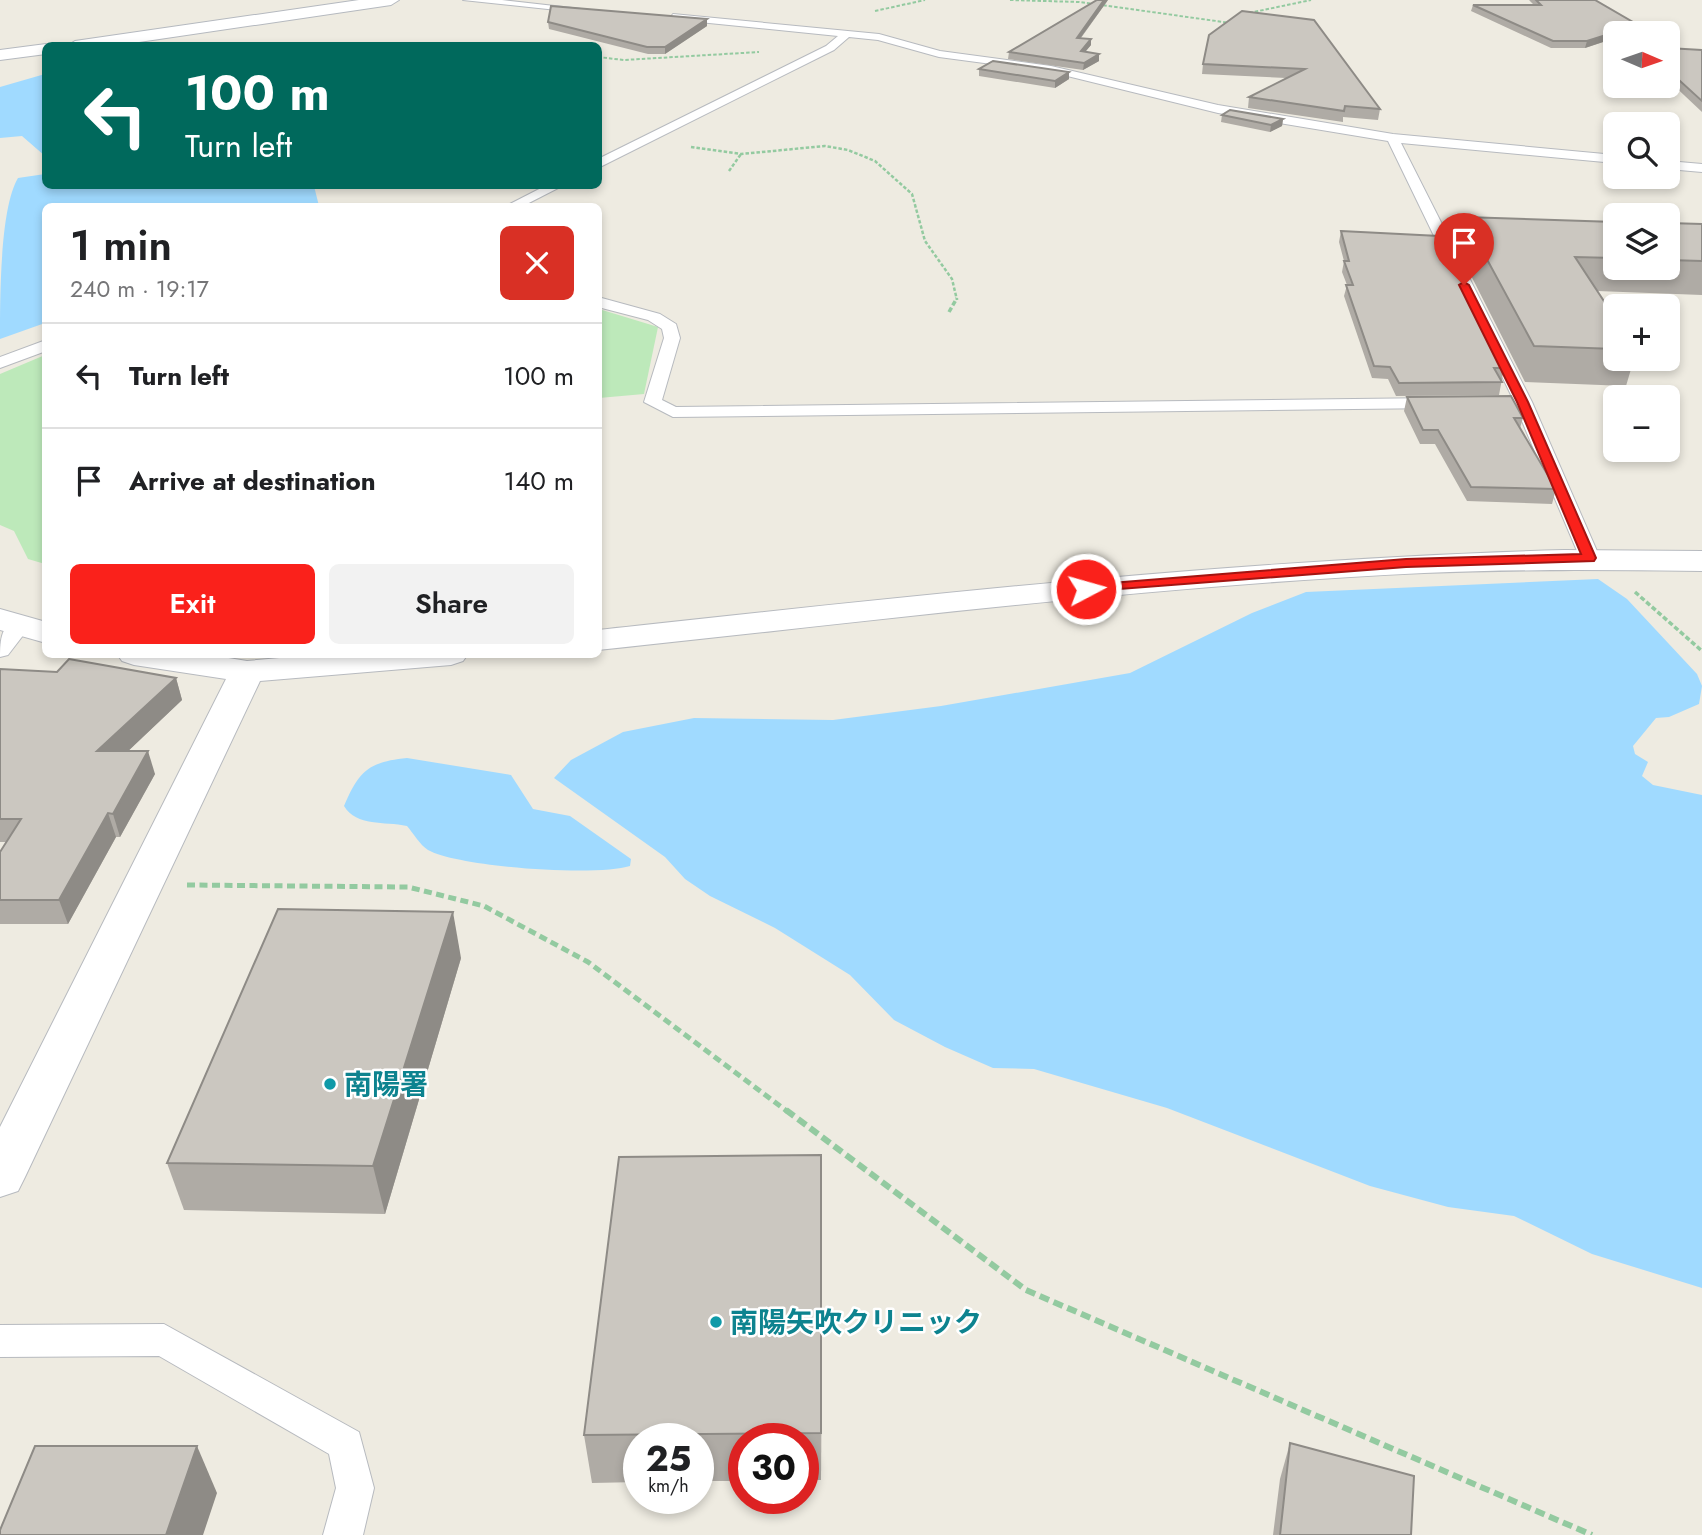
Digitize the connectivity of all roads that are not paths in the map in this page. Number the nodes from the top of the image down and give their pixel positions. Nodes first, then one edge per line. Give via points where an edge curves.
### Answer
1 (391, 0) edge
2 (468, 0) edge
3 (591, 10) edge
4 (659, 16) edge
5 (849, 32) junction
6 (102, 42) edge
7 (42, 50) edge
8 (0, 55) edge
9 (1393, 138) junction
10 (1603, 158) edge
11 (602, 162) edge
12 (1680, 165) edge
13 (1702, 168) edge
14 (549, 189) edge
15 (519, 203) edge
16 (602, 303) edge
17 (42, 347) edge
18 (0, 363) edge
19 (1522, 402) junction
20 (1599, 558) junction
21 (1702, 561) edge
22 (602, 640) edge
23 (159, 658) edge
24 (406, 658) edge
25 (247, 672) junction
26 (4, 1162) edge
27 (0, 1341) edge
28 (344, 1535) edge

1 - 6 street
2 - 3 lane
4 - 5 lane
5 - 9 lane via 939,54 1097,78 1218,109
5 - 11 lane via 830,48
7 - 8 street
9 - 10 lane
9 - 19 lane
12 - 13 lane
14 - 15 lane
16 - 19 lane via 654,317 670,327 673,338 653,402 673,412
17 - 18 lane
19 - 20 lane
20 - 21 street
20 - 22 street via 1256,573
23 - 25 street
24 - 25 street
25 - 26 street
27 - 28 lane via 164,1340 346,1444 355,1488

